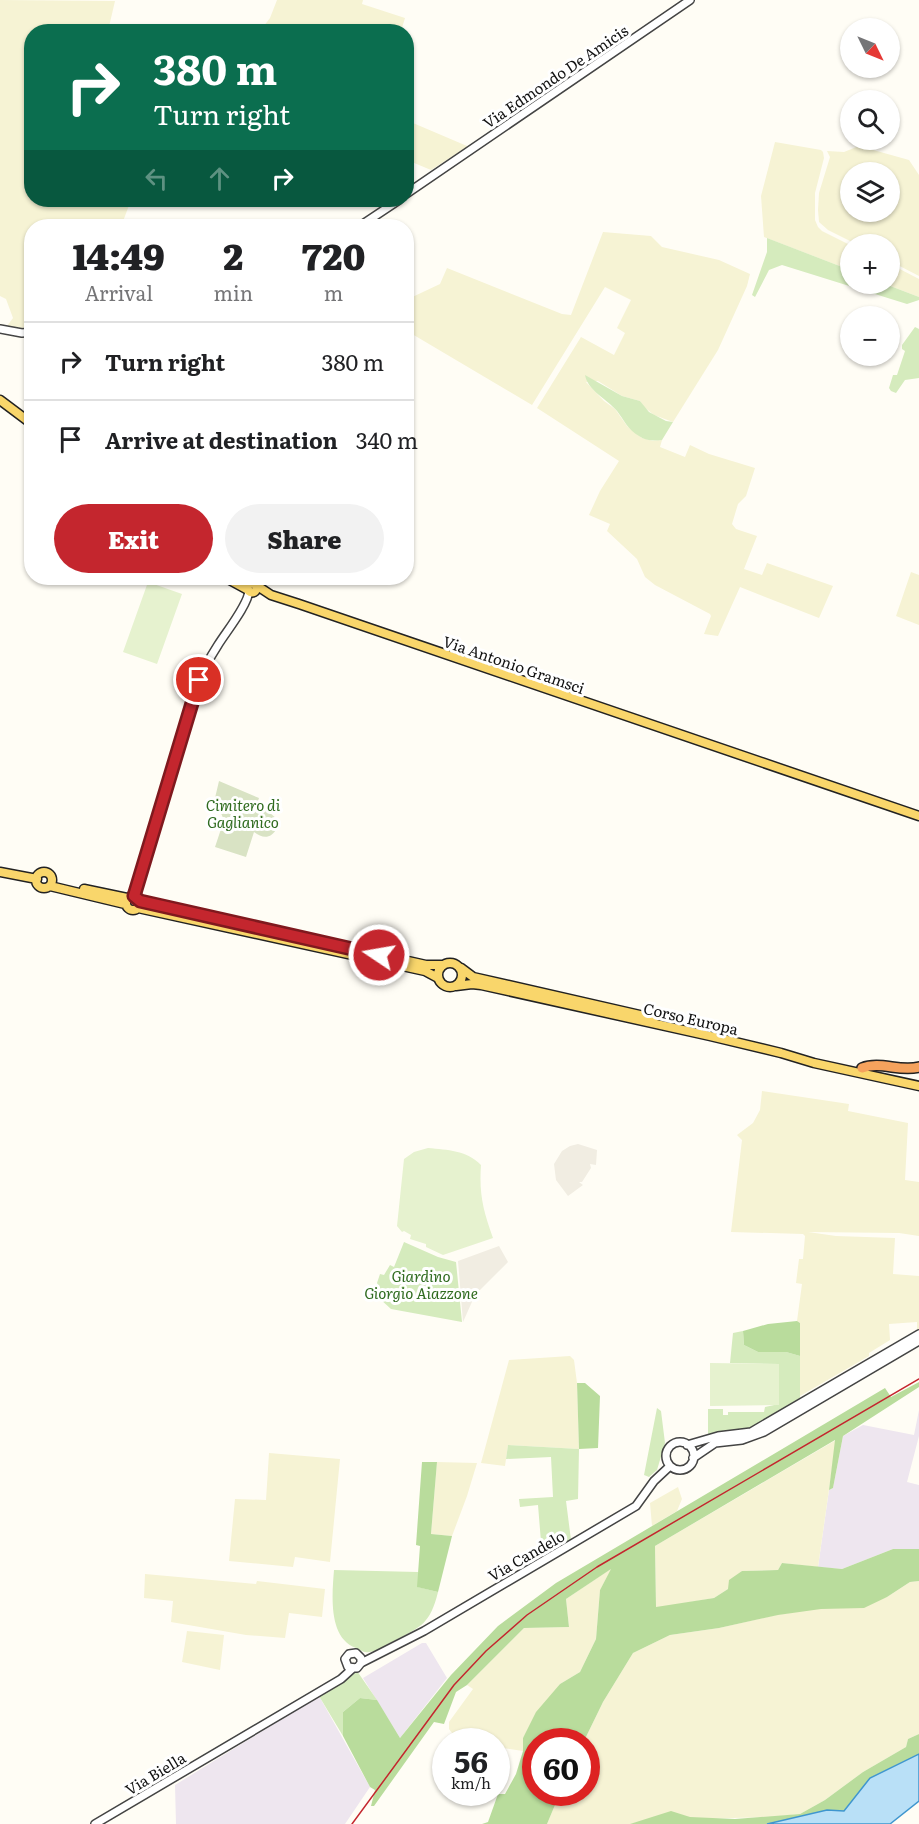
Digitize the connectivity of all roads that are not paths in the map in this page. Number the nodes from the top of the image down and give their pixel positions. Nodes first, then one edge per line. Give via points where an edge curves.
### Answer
1 (690, 0) edge
2 (414, 188) edge
3 (388, 207) edge
4 (370, 219) edge
5 (0, 329) edge
6 (24, 331) edge
7 (0, 400) edge
8 (24, 418) edge
9 (243, 585) edge
10 (245, 585) edge
11 (252, 589) junction
12 (919, 816) edge
13 (0, 872) edge
14 (133, 902) junction
15 (461, 968) junction
16 (434, 973) junction
17 (456, 986) junction
18 (919, 1066) edge
19 (862, 1068) junction
20 (919, 1080) edge
21 (919, 1086) edge
22 (919, 1334) edge
23 (919, 1341) edge
24 (687, 1444) junction
25 (693, 1458) junction
26 (670, 1466) junction
27 (360, 1659) junction
28 (345, 1663) junction
29 (352, 1669) junction
30 (333, 1683) junction
31 (95, 1824) edge

1 - 2 street, Via Edmondo De Amicis
3 - 4 street
5 - 6 street
7 - 8 main road
9 - 11 main road, Via Antonio Gramsci
10 - 11 main road, Via Antonio Gramsci
11 - 12 main road, Via Antonio Gramsci
11 - 14 street via 199,680
13 - 14 main road via 37,879 39,874 49,874 51,883
14 - 16 main road
15 - 16 main road via 454,963 443,965
15 - 17 main road via 462,980
15 - 19 main road, Corso Europa via 473,977
16 - 17 main road via 445,986
17 - 21 main road, Corso Europa via 481,985
18 - 19 highway via 908,1070 870,1065
19 - 20 main road, Corso Europa
22 - 24 street via 751,1432
23 - 25 street via 764,1432 715,1443
24 - 25 street
24 - 26 street via 670,1447 666,1459
25 - 26 street via 686,1468
26 - 27 street, Via Candelo via 654,1480 636,1506 424,1631
27 - 28 street via 356,1653 349,1654
27 - 29 street via 357,1668
28 - 29 street
28 - 30 street via 343,1673
29 - 30 street
30 - 31 street, Via Biella

